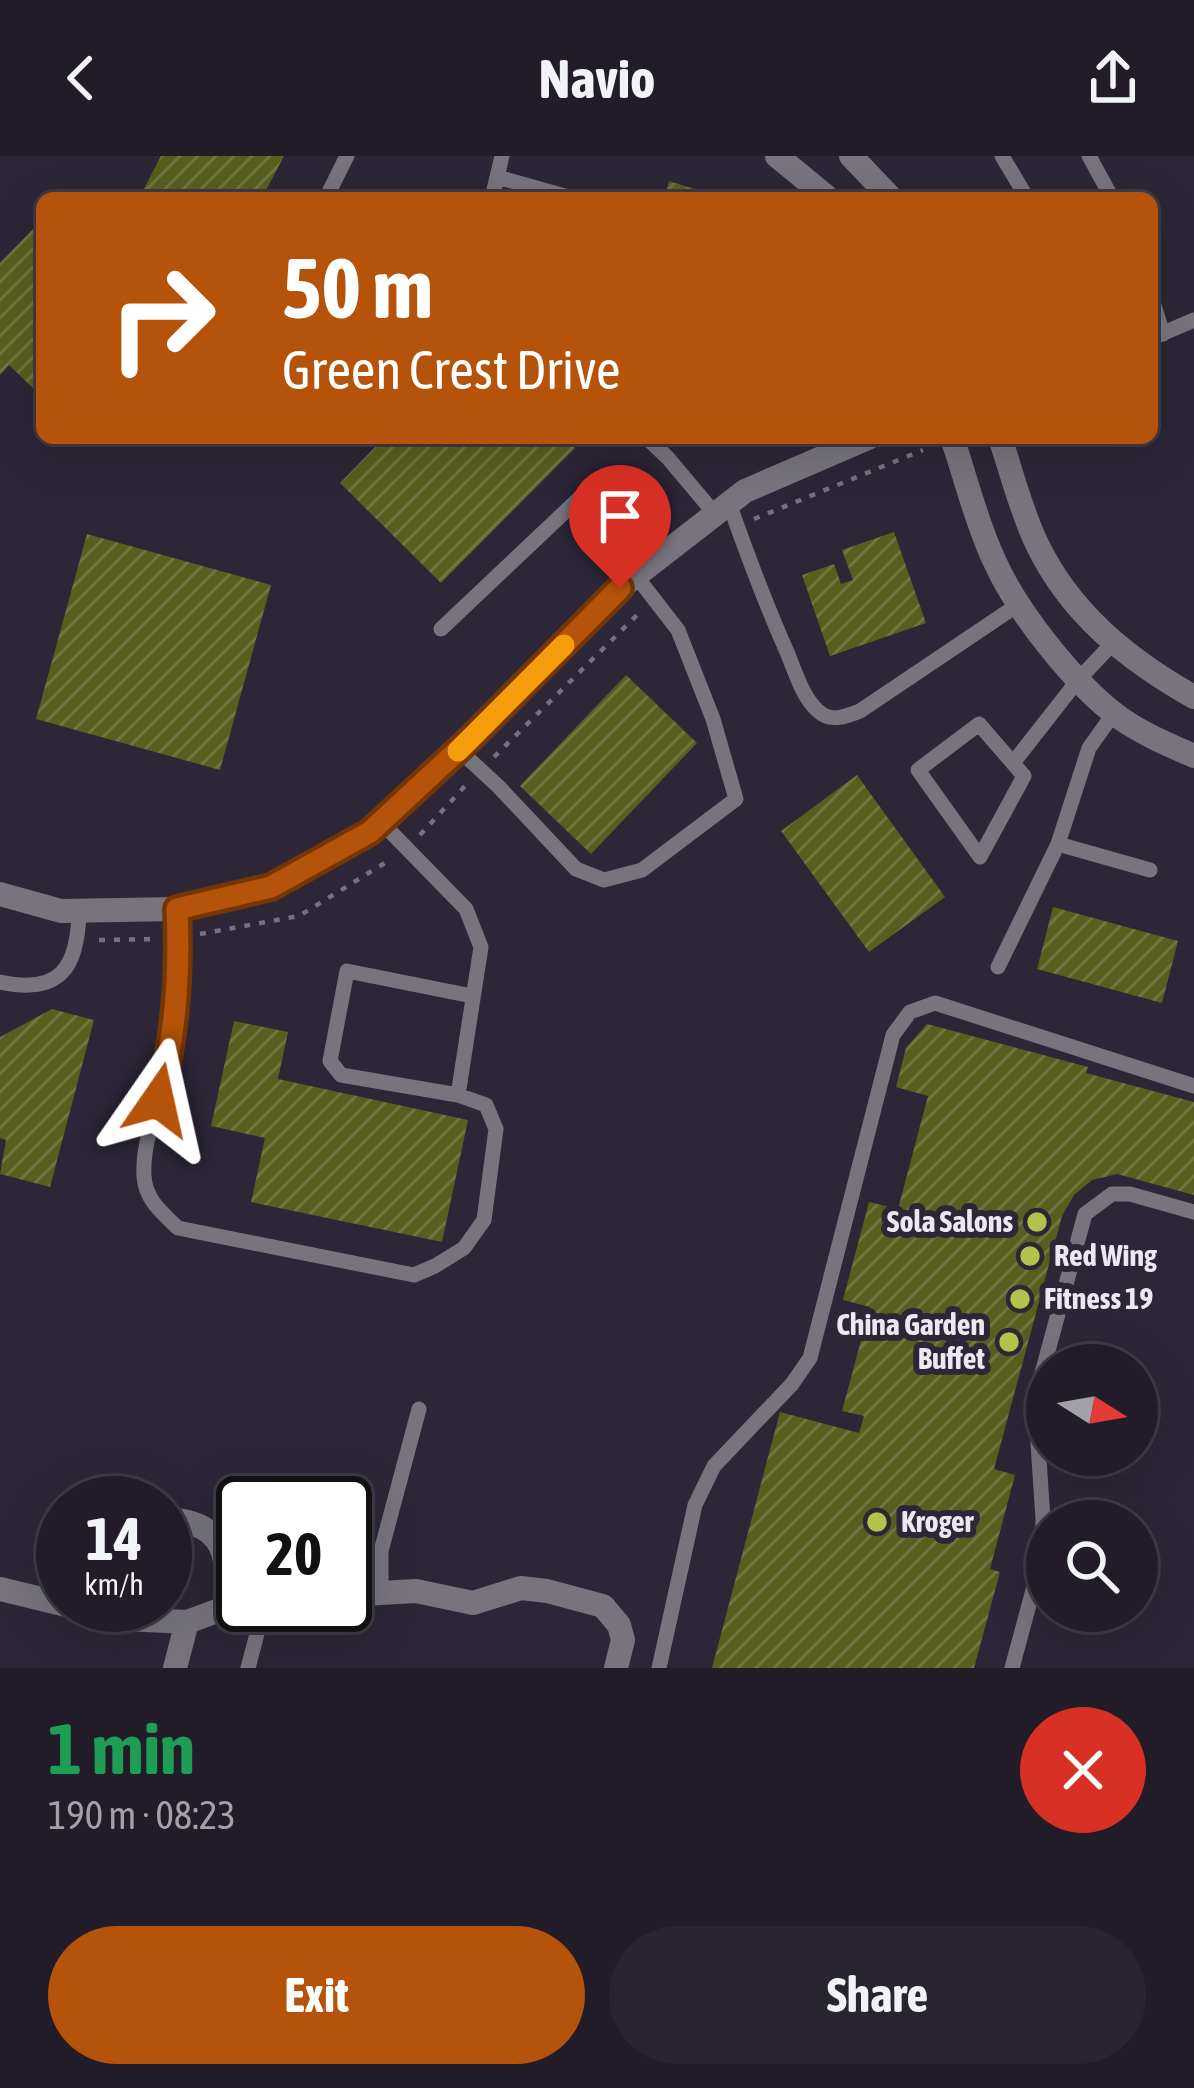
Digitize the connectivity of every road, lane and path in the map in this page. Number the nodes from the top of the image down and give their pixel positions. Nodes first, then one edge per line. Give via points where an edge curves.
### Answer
1 (347, 156) edge
2 (502, 156) edge
3 (777, 156) edge
4 (851, 156) edge
5 (1002, 156) edge
6 (1089, 156) edge
7 (497, 177) junction
8 (329, 192) edge
9 (493, 192) edge
10 (551, 192) edge
11 (822, 192) edge
12 (885, 192) edge
13 (1023, 192) edge
14 (1109, 192) edge
15 (1194, 320) edge
16 (1158, 336) edge
17 (653, 444) edge
18 (854, 444) edge
19 (954, 444) edge
20 (1002, 444) edge
21 (588, 490) dead end
22 (722, 509) junction
23 (635, 576) junction
24 (1019, 604) junction
25 (441, 629) dead end
26 (1113, 643) junction
27 (1078, 680) junction
28 (1194, 697) edge
29 (1114, 712) junction
30 (459, 750) junction
31 (1194, 756) edge
32 (1013, 763) junction
33 (381, 822) junction
34 (1058, 844) junction
35 (1150, 870) dead end
36 (0, 895) edge
37 (177, 909) junction
38 (80, 911) junction
39 (998, 967) dead end
40 (0, 982) edge
41 (472, 996) junction
42 (1194, 1087) edge
43 (458, 1095) junction
44 (1194, 1213) edge
45 (418, 1409) dead end
46 (0, 1589) edge
47 (381, 1593) junction
48 (372, 1594) edge
49 (36, 1596) edge
50 (184, 1632) edge
51 (257, 1632) edge
52 (175, 1668) edge
53 (248, 1668) edge
54 (616, 1668) edge
55 (659, 1668) edge
56 (1012, 1668) edge

1 - 8 lane
2 - 7 lane
3 - 11 street
4 - 12 street
5 - 13 lane
6 - 14 lane
7 - 9 lane
7 - 10 lane
15 - 16 lane
17 - 22 lane
18 - 22 street via 745,490
19 - 24 street via 994,561
20 - 26 street via 1035,542 1062,587
21 - 25 lane
22 - 23 street
22 - 24 lane via 803,692 832,718 860,711
23 - 30 street
23 - 30 lane via 678,630 736,800 642,871 604,880 575,869
24 - 27 street
26 - 27 lane
26 - 28 street
27 - 29 street
27 - 32 lane
29 - 31 street
29 - 34 lane via 1089,748
30 - 33 street
32 - 32 lane via 979,724 918,770 980,857 1024,776
33 - 37 street via 271,887
33 - 41 lane via 466,909 481,946
34 - 35 lane
34 - 39 lane
36 - 38 street
37 - 38 street
37 - 43 lane via 180,970 144,1177 153,1205 178,1228 414,1274 435,1266 464,1248 484,1220 496,1129 486,1105
38 - 40 lane via 74,954 56,979
41 - 43 lane
41 - 43 lane via 347,971 330,1061 341,1075
42 - 55 lane via 935,1003 910,1012 893,1035 810,1358 714,1466 695,1505
44 - 56 lane via 1112,1194 1085,1214 1035,1399 1043,1553
45 - 47 lane via 381,1551
46 - 49 street
47 - 48 street
47 - 54 street via 473,1603 521,1588 603,1606 623,1640
50 - 52 street
51 - 53 lane

